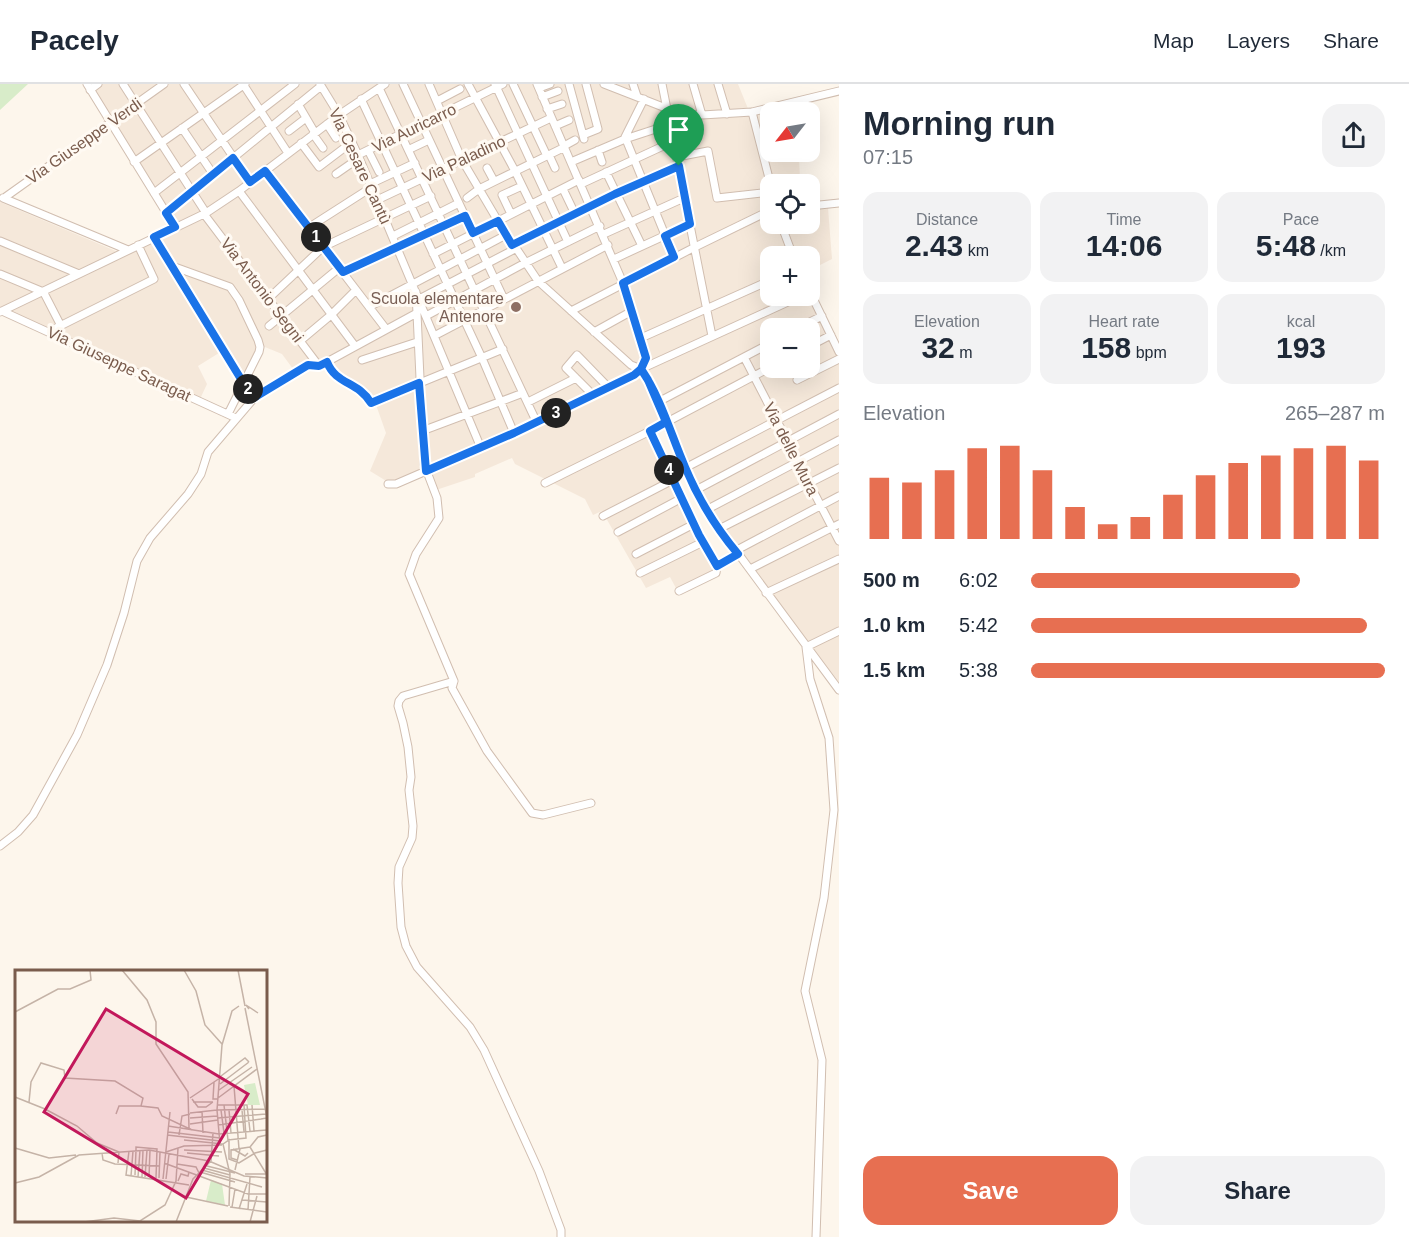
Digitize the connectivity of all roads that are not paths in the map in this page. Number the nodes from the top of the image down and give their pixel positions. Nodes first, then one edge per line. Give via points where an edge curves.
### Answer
1 (98, 84) edge
2 (123, 84) edge
3 (164, 84) edge
4 (184, 84) edge
5 (244, 84) edge
6 (295, 84) edge
7 (403, 84) edge
8 (429, 84) edge
9 (468, 84) edge
10 (513, 84) edge
11 (550, 84) edge
12 (569, 84) edge
13 (586, 84) edge
14 (604, 84) edge
15 (633, 84) edge
16 (662, 84) edge
17 (693, 84) edge
18 (718, 84) edge
19 (320, 85) edge
20 (498, 85) edge
21 (382, 86) edge
22 (538, 86) edge
23 (615, 86) edge
24 (88, 87) edge
25 (460, 89) dead end
26 (836, 89) edge
27 (558, 91) dead end
28 (542, 97) junction
29 (640, 97) junction
30 (475, 98) junction
31 (361, 99) junction
32 (437, 100) junction
33 (298, 104) junction
34 (562, 104) dead end
35 (136, 105) junction
36 (547, 108) junction
37 (668, 108) junction
38 (260, 111) junction
39 (752, 112) junction
40 (204, 113) junction
41 (727, 114) junction
42 (339, 115) junction
43 (442, 115) junction
44 (702, 115) junction
45 (306, 118) junction
46 (552, 118) junction
47 (569, 120) dead end
48 (111, 123) junction
49 (421, 123) junction
50 (671, 123) junction
51 (327, 124) junction
52 (555, 126) junction
53 (271, 127) junction
54 (533, 127) junction
55 (182, 128) junction
56 (289, 131) dead end
57 (314, 133) junction
58 (401, 134) junction
59 (518, 134) junction
60 (336, 138) dead end
61 (625, 139) junction
62 (429, 140) junction
63 (575, 140) dead end
64 (222, 141) junction
65 (674, 141) junction
66 (352, 142) junction
67 (160, 143) junction
68 (301, 143) junction
69 (499, 143) junction
70 (381, 144) junction
71 (564, 146) junction
72 (323, 148) dead end
73 (412, 148) dead end
74 (369, 150) junction
75 (597, 150) junction
76 (288, 153) junction
77 (548, 155) junction
78 (201, 157) junction
79 (358, 157) junction
80 (677, 157) junction
81 (233, 158) junction
82 (633, 159) junction
83 (462, 160) junction
84 (134, 162) junction
85 (571, 162) junction
86 (602, 162) dead end
87 (415, 163) junction
88 (531, 163) junction
89 (679, 166) junction
90 (487, 168) dead end
91 (555, 168) dead end
92 (444, 169) junction
93 (265, 171) junction
94 (515, 171) junction
95 (379, 172) dead end
96 (395, 172) junction
97 (606, 172) junction
98 (180, 173) junction
99 (213, 174) junction
100 (336, 174) dead end
101 (768, 174) edge
102 (423, 179) junction
103 (494, 181) junction
104 (250, 182) junction
105 (580, 182) junction
106 (643, 182) junction
107 (371, 186) junction
108 (522, 186) junction
109 (402, 188) junction
110 (479, 189) junction
111 (563, 189) junction
112 (192, 191) junction
113 (239, 192) junction
114 (153, 193) junction
115 (760, 193) edge
116 (616, 194) junction
117 (431, 196) junction
118 (547, 196) junction
119 (2, 197) edge
120 (467, 198) dead end
121 (684, 198) junction
122 (377, 200) junction
123 (459, 203) junction
124 (839, 203) edge
125 (531, 204) junction
126 (820, 205) edge
127 (410, 206) junction
128 (591, 206) junction
129 (655, 211) junction
130 (166, 213) junction
131 (439, 213) junction
132 (205, 214) junction
133 (511, 214) junction
134 (574, 214) junction
135 (760, 215) edge
136 (465, 216) junction
137 (385, 218) junction
138 (498, 221) junction
139 (559, 222) junction
140 (630, 222) junction
141 (418, 223) junction
142 (690, 224) junction
143 (445, 226) junction
144 (600, 226) junction
145 (175, 227) junction
146 (308, 228) junction
147 (544, 230) junction
148 (473, 233) junction
149 (604, 234) junction
150 (506, 235) junction
151 (393, 236) junction
152 (424, 236) junction
153 (665, 236) junction
154 (154, 237) junction
155 (0, 241) edge
156 (568, 242) junction
157 (453, 244) junction
158 (138, 245) junction
159 (608, 245) junction
160 (642, 246) junction
161 (323, 247) junction
162 (514, 247) junction
163 (695, 247) junction
164 (398, 248) junction
165 (480, 248) junction
166 (553, 249) junction
167 (128, 250) junction
168 (433, 254) junction
169 (674, 257) junction
170 (460, 258) junction
171 (614, 259) junction
172 (525, 263) junction
173 (487, 264) junction
174 (172, 266) junction
175 (562, 268) junction
176 (440, 269) junction
177 (341, 270) junction
178 (298, 271) junction
179 (0, 274) edge
180 (78, 274) junction
181 (468, 274) junction
182 (495, 279) junction
183 (538, 281) junction
184 (412, 283) junction
185 (623, 283) junction
186 (447, 285) junction
187 (760, 285) edge
188 (313, 290) junction
189 (356, 290) junction
190 (475, 290) junction
191 (42, 291) junction
192 (416, 292) junction
193 (268, 298) junction
194 (419, 299) junction
195 (504, 299) junction
196 (455, 301) junction
197 (369, 306) junction
198 (779, 306) edge
199 (817, 306) edge
200 (484, 309) junction
201 (707, 310) junction
202 (571, 311) junction
203 (632, 311) junction
204 (1, 312) edge
205 (415, 314) junction
206 (331, 315) junction
207 (281, 316) junction
208 (426, 316) junction
209 (822, 316) junction
210 (818, 318) edge
211 (464, 320) junction
212 (61, 326) junction
213 (269, 326) dead end
214 (386, 329) junction
215 (48, 332) junction
216 (594, 332) junction
217 (831, 335) junction
218 (434, 336) junction
219 (712, 336) junction
220 (641, 338) junction
221 (300, 341) junction
222 (820, 341) edge
223 (417, 342) junction
224 (355, 346) junction
225 (503, 349) junction
226 (760, 349) edge
227 (839, 352) edge
228 (744, 357) junction
229 (482, 358) junction
230 (839, 359) edge
231 (362, 360) dead end
232 (327, 362) junction
233 (319, 366) junction
234 (641, 369) junction
235 (449, 371) junction
236 (760, 373) edge
237 (754, 377) junction
238 (576, 378) junction
239 (797, 380) dead end
240 (419, 383) junction
241 (244, 384) junction
242 (609, 387) junction
243 (839, 388) edge
244 (523, 393) junction
245 (593, 395) junction
246 (255, 397) junction
247 (501, 401) junction
248 (528, 402) junction
249 (658, 402) junction
250 (467, 414) junction
251 (839, 414) edge
252 (232, 416) junction
253 (776, 420) junction
254 (666, 422) junction
255 (537, 423) junction
256 (422, 431) junction
257 (650, 431) junction
258 (514, 433) junction
259 (839, 440) edge
260 (787, 442) junction
261 (481, 448) junction
262 (798, 462) junction
263 (685, 468) junction
264 (839, 468) edge
265 (426, 471) junction
266 (673, 480) junction
267 (545, 483) dead end
268 (388, 484) dead end
269 (808, 484) junction
270 (696, 490) junction
271 (839, 496) edge
272 (682, 498) junction
273 (820, 506) junction
274 (706, 510) junction
275 (603, 516) dead end
276 (694, 524) junction
277 (835, 526) edge
278 (719, 529) junction
279 (618, 532) dead end
280 (839, 541) edge
281 (703, 542) junction
282 (736, 552) junction
283 (636, 554) dead end
284 (839, 559) edge
285 (717, 566) junction
286 (750, 569) junction
287 (640, 573) dead end
288 (679, 591) dead end
289 (766, 593) junction
290 (839, 631) edge
291 (806, 647) junction
292 (454, 681) junction
293 (839, 690) edge
294 (591, 803) dead end
295 (0, 846) edge
296 (561, 1237) edge
297 (816, 1237) edge

1 - 24 street
2 - 35 street, Via Antonio Segni
3 - 35 street, Via Giuseppe Verdi
4 - 40 street
5 - 38 street
5 - 40 street
6 - 38 street
7 - 49 street
8 - 32 street
9 - 30 street
10 - 54 street
11 - 22 street
12 - 13 street via 584,137 598,129
14 - 23 street
15 - 29 street
16 - 37 street
17 - 44 street
18 - 41 street
19 - 33 street
19 - 42 street, Via Cesare Cantù
20 - 30 street, Via Auricarro
20 - 59 street
21 - 31 street
21 - 58 street
22 - 28 street
23 - 29 street
24 - 48 street
25 - 32 street
26 - 39 street
27 - 28 street
28 - 36 street
29 - 37 street
29 - 61 street
30 - 43 street, Via Auricarro
30 - 69 street
31 - 42 street
31 - 70 street
32 - 43 street
33 - 45 street
33 - 53 street
34 - 36 street
35 - 48 street, Via Giuseppe Verdi
35 - 67 street, Via Antonio Segni
36 - 46 street
37 - 44 street via 681,114
37 - 50 street
38 - 53 street
38 - 64 street
39 - 41 street
39 - 101 street
40 - 55 street
40 - 64 street
41 - 44 street
42 - 51 street
42 - 66 street, Via Cesare Cantù
43 - 49 street, Via Auricarro
43 - 83 street
45 - 56 street
45 - 57 street
46 - 52 street
46 - 54 street, Via Paladino
47 - 52 street
48 - 84 street
48 - 119 street, Via Giuseppe Verdi
49 - 58 street, Via Auricarro
49 - 62 street
50 - 61 street
50 - 65 street
51 - 57 street
51 - 60 street
52 - 71 street
53 - 76 street
53 - 81 street
54 - 59 street, Via Paladino
54 - 77 street
55 - 67 street
55 - 78 street
57 - 68 street
57 - 72 street
58 - 70 street, Via Auricarro
58 - 87 street
59 - 69 street, Via Paladino
59 - 88 street
61 - 75 street
61 - 82 street
62 - 73 street
62 - 92 street
63 - 71 street
64 - 78 street
64 - 81 street
65 - 80 street
65 - 82 street
66 - 68 street via 319,167
66 - 79 street, Via Cesare Cantù
67 - 84 street
67 - 98 street, Via Antonio Segni
68 - 76 street
69 - 83 street, Via Paladino
69 - 94 street
70 - 74 street, Via Auricarro
70 - 96 street
71 - 77 street
71 - 85 street
74 - 79 street, Via Auricarro
74 - 95 street
75 - 85 street
75 - 86 street
76 - 93 street
77 - 88 street
77 - 91 street
78 - 98 street
78 - 99 street
79 - 100 street, Via Auricarro
79 - 107 street, Via Cesare Cantù
80 - 89 street
80 - 115 street via 708,151 717,198
81 - 99 street
81 - 104 street
82 - 97 street
82 - 106 street
83 - 92 street, Via Paladino
83 - 110 street
84 - 114 street
85 - 105 street
87 - 96 street
87 - 102 street
88 - 94 street
88 - 118 street
89 - 106 street
89 - 121 street
90 - 103 street
92 - 102 street, Via Paladino
92 - 123 street
93 - 104 street
93 - 146 street
94 - 103 street
94 - 108 street
96 - 107 street
96 - 109 street
97 - 105 street
97 - 116 street
98 - 112 street, Via Antonio Segni
98 - 114 street
99 - 112 street
102 - 109 street, Via Paladino
102 - 117 street
103 - 110 street
104 - 113 street
105 - 111 street
105 - 128 street
106 - 116 street
106 - 129 street
107 - 122 street, Via Cesare Cantù
107 - 146 street
108 - 125 street
108 - 133 street via 502,195
109 - 122 street, Via Paladino
109 - 127 street
110 - 120 street
110 - 138 street
111 - 118 street
111 - 134 street
112 - 130 street
112 - 132 street, Via Antonio Segni
113 - 132 street
113 - 178 street
114 - 130 street
116 - 128 street
116 - 140 street
117 - 127 street
117 - 131 street
118 - 125 street
118 - 139 street
119 - 167 street
121 - 129 street
121 - 142 street
122 - 137 street, Via Cesare Cantù
123 - 131 street
123 - 136 street
124 - 126 street
125 - 133 street
125 - 147 street
127 - 137 street
127 - 141 street
128 - 134 street
128 - 144 street
129 - 140 street
129 - 153 street
130 - 145 street
131 - 141 street
131 - 143 street
132 - 145 street
132 - 193 street, Via Antonio Segni
133 - 138 street
134 - 139 street
135 - 163 street
136 - 143 street
136 - 148 street
137 - 151 street, Via Cesare Cantù
137 - 161 street
138 - 148 street
138 - 150 street
139 - 147 street
139 - 156 street
140 - 149 street
140 - 160 street
141 - 151 street
141 - 152 street
142 - 153 street
142 - 163 street
143 - 152 street
143 - 157 street
144 - 149 street
144 - 156 street
145 - 154 street
146 - 161 street
147 - 162 street
147 - 166 street
148 - 157 street
148 - 165 street
149 - 159 street
150 - 162 street
150 - 165 street
151 - 164 street, Via Cesare Cantù
152 - 164 street
152 - 168 street
153 - 160 street
153 - 169 street
154 - 158 street
154 - 174 street
155 - 180 street
156 - 166 street
157 - 168 street
157 - 170 street
158 - 167 street
158 - 212 street via 154,279
159 - 171 street
159 - 175 street
160 - 171 street
161 - 177 street
161 - 178 street
162 - 172 street
162 - 173 street
163 - 169 street
163 - 201 street
164 - 177 street
164 - 184 street, Via Cesare Cantù
165 - 170 street
165 - 173 street
166 - 172 street
166 - 175 street
167 - 180 street
168 - 176 street
169 - 185 street
170 - 176 street
170 - 181 street
171 - 185 street
172 - 182 street
172 - 183 street
173 - 181 street
173 - 182 street
174 - 241 street
174 - 241 street via 234,291 260,347
175 - 183 street
176 - 184 street
176 - 186 street
177 - 188 street
177 - 189 street
178 - 188 street
178 - 193 street
179 - 191 street
180 - 191 street
181 - 186 street
181 - 190 street
182 - 190 street
182 - 195 street
183 - 195 street
183 - 202 street
184 - 192 street, Via Cesare Cantù
184 - 197 street
185 - 202 street
185 - 203 street
186 - 194 street
186 - 196 street
187 - 201 street
188 - 206 street
188 - 207 street
189 - 197 street
189 - 206 street
190 - 196 street
190 - 200 street
191 - 204 street
191 - 212 street
192 - 194 street, Via Cesare Cantù
192 - 205 street
193 - 207 street, Via Antonio Segni
194 - 208 street, Via Cesare Cantù
195 - 200 street
196 - 208 street
196 - 211 street
197 - 214 street
198 - 219 street
199 - 209 street
200 - 211 street
200 - 225 street
201 - 219 street
201 - 220 street
202 - 216 street
203 - 216 street
203 - 220 street
204 - 215 street, Via Giuseppe Saragat
205 - 214 street
205 - 223 street
206 - 221 street
206 - 224 street
207 - 213 street
207 - 221 street, Via Antonio Segni
208 - 218 street, Via Cesare Cantù
209 - 210 street
209 - 217 street
211 - 218 street
211 - 229 street
212 - 215 street
214 - 224 street
215 - 252 street, Via Giuseppe Saragat
216 - 234 street via 631,366
217 - 222 street
217 - 227 street
218 - 235 street, Via Cesare Cantù
219 - 234 street
220 - 234 street via 646,358
221 - 233 street, Via Antonio Segni
223 - 231 street
223 - 240 street
224 - 232 street
225 - 229 street
225 - 244 street
226 - 228 street
228 - 237 street, Via delle Mura
228 - 249 street
229 - 235 street
229 - 247 street
230 - 239 street
232 - 233 street
232 - 240 street via 335,376 364,392 371,403
233 - 246 street via 308,365
234 - 242 street
234 - 249 street
235 - 240 street
235 - 250 street, Via Cesare Cantù
236 - 237 street
237 - 253 street, Via delle Mura
237 - 254 street
238 - 242 street via 566,368 577,355
238 - 245 street
238 - 248 street
240 - 256 street
241 - 246 street
241 - 252 street
242 - 245 street
243 - 253 street
244 - 247 street
244 - 248 street
245 - 255 street
246 - 252 street
247 - 250 street
247 - 258 street
248 - 255 street
249 - 254 street
250 - 256 street
250 - 261 street, Via Cesare Cantù
251 - 260 street
252 - 295 street via 208,452 201,474 188,494 150,538 137,561 108,665 77,735 33,815
253 - 260 street, Via delle Mura
253 - 263 street
254 - 257 street
254 - 263 street
255 - 258 street
256 - 265 street
257 - 266 street
257 - 267 street
258 - 261 street
259 - 262 street
260 - 262 street, Via delle Mura
260 - 270 street
261 - 265 street
262 - 269 street, Via delle Mura
262 - 274 street
263 - 270 street
264 - 269 street
265 - 268 street
265 - 292 street via 437,498 438,518 409,574
266 - 272 street
266 - 275 street
269 - 273 street, Via delle Mura
269 - 278 street
270 - 274 street
271 - 273 street
272 - 276 street
272 - 279 street
273 - 277 street, Via delle Mura
273 - 282 street
274 - 278 street
276 - 281 street
276 - 283 street
277 - 280 street, Via delle Mura
277 - 286 street
278 - 282 street
281 - 285 street
281 - 287 street
282 - 285 street
282 - 286 street
284 - 289 street
285 - 288 street via 716,573
286 - 289 street
289 - 291 street
290 - 291 street
291 - 293 street
291 - 297 street via 810,679 829,738 834,810 824,898 805,991 822,1060
292 - 294 street via 452,688 487,751 532,813 543,815
292 - 296 street via 403,696 399,701 408,747 413,826 399,867 401,927 417,967 470,1027 484,1050 539,1171

